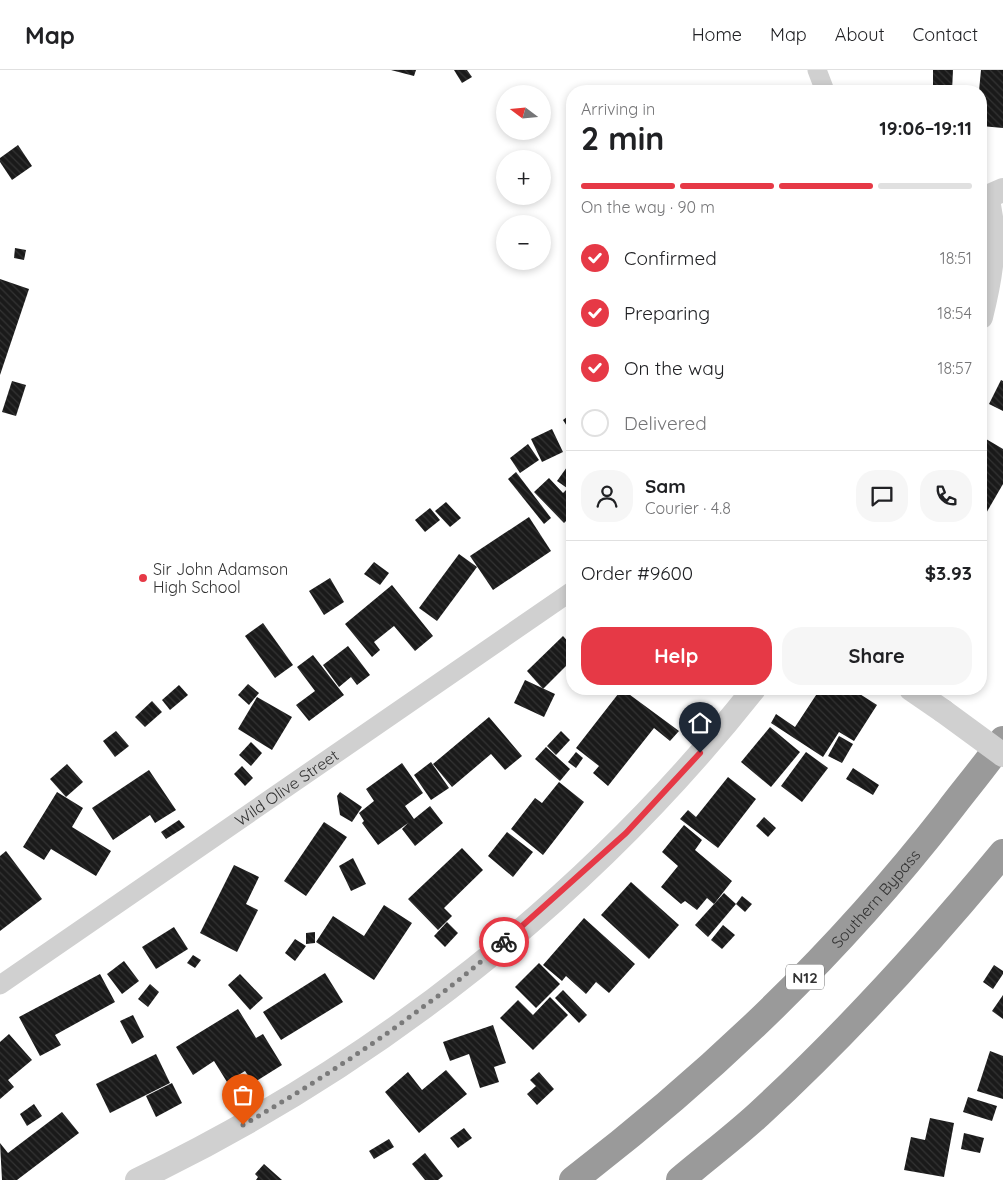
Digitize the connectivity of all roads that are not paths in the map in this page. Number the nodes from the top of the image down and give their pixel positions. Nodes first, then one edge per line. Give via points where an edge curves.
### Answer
1 (818, 70) edge
2 (823, 85) edge
3 (990, 194) edge
4 (998, 238) edge
5 (987, 289) edge
6 (566, 594) edge
7 (749, 695) edge
8 (920, 695) edge
9 (1003, 740) edge
10 (1003, 755) edge
11 (1003, 853) edge
12 (0, 985) edge
13 (137, 1180) edge
14 (573, 1180) edge
15 (680, 1180) edge

1 - 2 street
3 - 4 street
4 - 5 street
6 - 12 street, Wild Olive Street
7 - 13 street via 688,768 626,833 526,925 428,1004 272,1108
8 - 10 street, bridge
9 - 14 highway, Southern Bypass / N12 via 913,857 801,981 706,1072 630,1137
11 - 15 highway via 936,933 814,1062 757,1116

